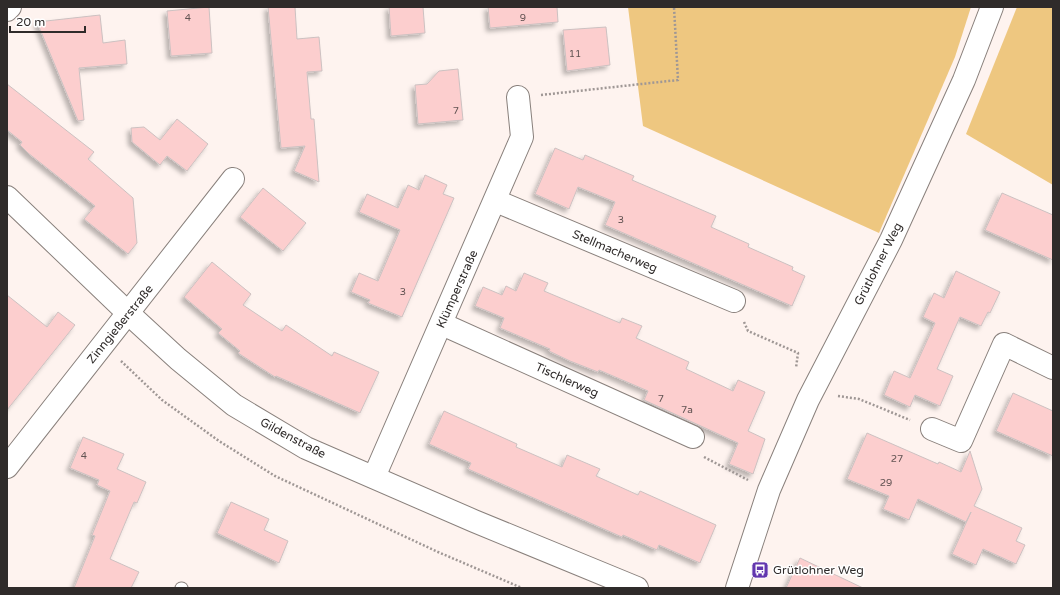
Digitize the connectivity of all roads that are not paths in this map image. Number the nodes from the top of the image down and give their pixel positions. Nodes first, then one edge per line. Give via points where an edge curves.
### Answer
1 (10, 7) edge
2 (992, 7) edge
3 (7, 10) edge
4 (518, 97) road end
5 (232, 180) dead end
6 (7, 197) edge
7 (496, 200) junction
8 (734, 301) road end
9 (129, 314) junction
10 (442, 324) junction
11 (1053, 368) edge
12 (932, 429) road end
13 (693, 437) road end
14 (7, 467) edge
15 (374, 477) junction
16 (637, 588) edge
17 (737, 588) edge

1 - 3 street
2 - 17 street, Grütlohner Weg via 964,80 891,240 808,400 769,490
4 - 7 street, Klümperstraße via 522,137
5 - 9 street, Zinngießerstraße
6 - 9 street, Gildenstraße
7 - 8 street, Stellmacherweg
7 - 10 street, Klümperstraße
9 - 14 street, Zinngießerstraße
9 - 15 street, Gildenstraße via 234,406 306,448
10 - 13 street, Tischlerweg
10 - 15 street, Klümperstraße
11 - 12 street via 1004,344 961,441
15 - 16 street, Gildenstraße

